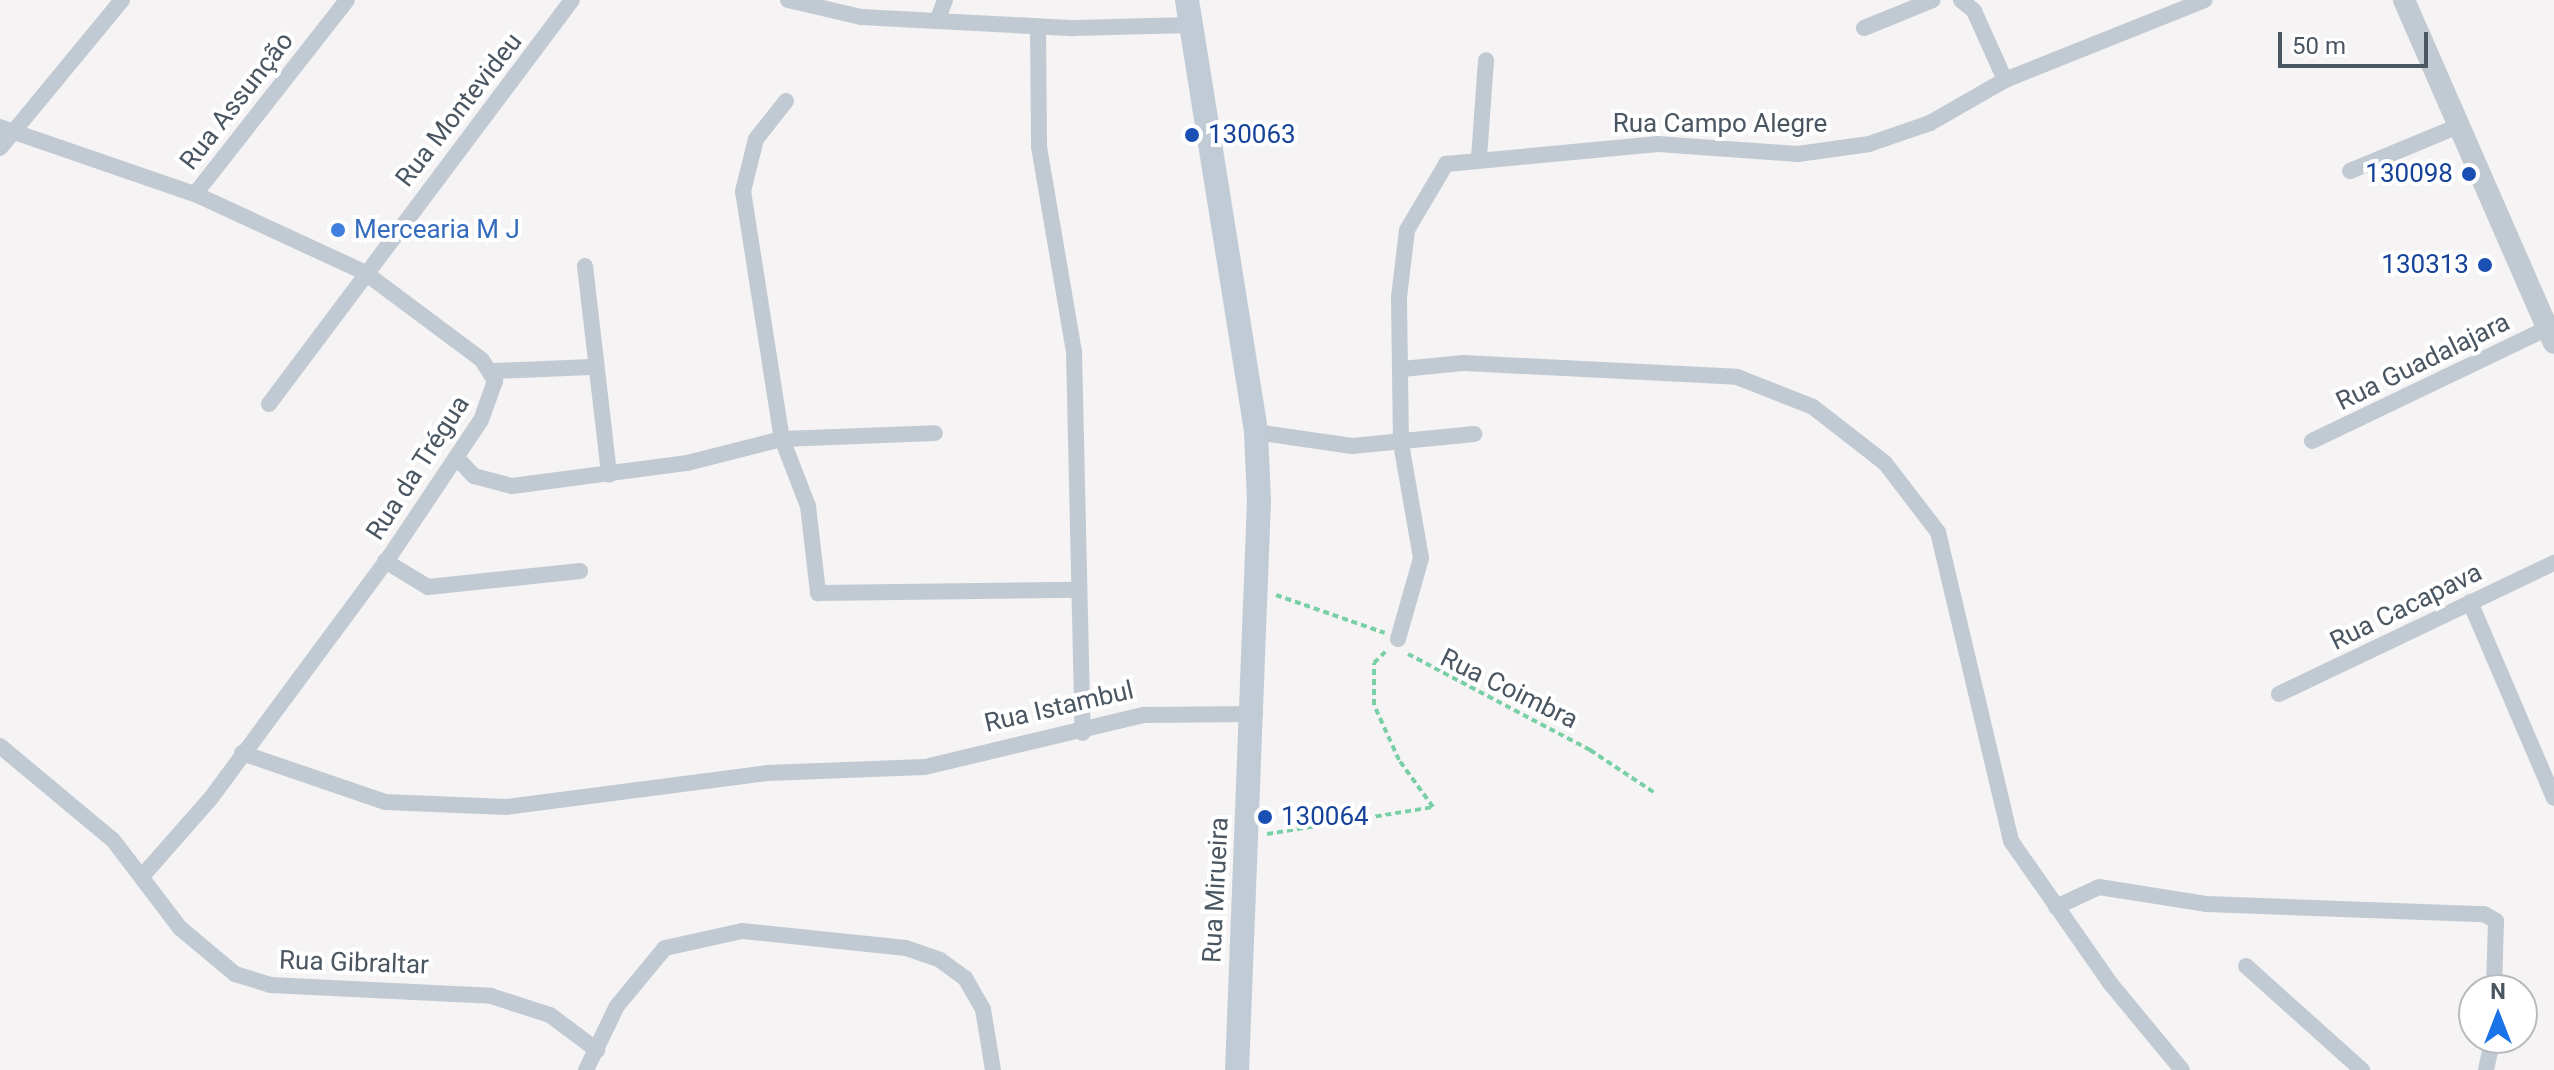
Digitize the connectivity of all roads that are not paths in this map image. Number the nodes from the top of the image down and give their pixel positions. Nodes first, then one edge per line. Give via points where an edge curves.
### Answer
1 (122, 0) edge
2 (347, 0) edge
3 (572, 0) edge
4 (788, 0) edge
5 (945, 0) edge
6 (1187, 0) edge
7 (1933, 0) edge
8 (1961, 0) edge
9 (2205, 0) edge
10 (2404, 0) edge
11 (937, 21) junction
12 (1189, 25) junction
13 (1038, 27) junction
14 (1864, 28) dead end
15 (1486, 60) dead end
16 (2005, 80) junction
17 (786, 101) dead end
18 (2458, 126) junction
19 (7, 129) edge
20 (0, 148) edge
21 (1479, 158) junction
22 (2350, 171) dead end
23 (195, 194) junction
24 (585, 266) dead end
25 (364, 272) junction
26 (2552, 332) edge
27 (591, 367) junction
28 (1402, 369) junction
29 (493, 371) junction
30 (269, 404) dead end
31 (1256, 432) junction
32 (935, 433) dead end
33 (1474, 434) dead end
34 (782, 439) junction
35 (2312, 441) dead end
36 (1401, 443) junction
37 (457, 458) junction
38 (609, 475) junction
39 (385, 561) junction
40 (2554, 563) edge
41 (580, 571) dead end
42 (1077, 590) junction
43 (2470, 602) junction
44 (1398, 639) road end
45 (2279, 694) dead end
46 (1255, 714) junction
47 (1083, 733) junction
48 (0, 746) edge
49 (242, 753) junction
50 (6, 762) edge
51 (2554, 798) edge
52 (144, 874) junction
53 (2056, 907) junction
54 (2246, 966) dead end
55 (2494, 974) edge
56 (597, 1050) junction
57 (586, 1070) edge
58 (993, 1070) edge
59 (1237, 1070) edge
60 (2182, 1070) edge
61 (2362, 1070) edge

1 - 19 street
2 - 23 street, Rua Assunção
3 - 25 street, Rua Montevideu
4 - 11 street via 861,17
5 - 11 street
6 - 12 main road
7 - 14 street
8 - 16 street via 1974,11
9 - 16 street, Rua Campo Alegre
10 - 18 street
11 - 13 street
12 - 13 street
12 - 31 main road
13 - 42 street via 1039,147 1074,351
15 - 21 street
16 - 21 street, Rua Campo Alegre via 1930,123 1869,144 1798,154 1658,144
17 - 34 street via 756,139 743,191 768,316
18 - 22 street
18 - 26 street
19 - 20 street
19 - 23 street, Rua da Trégua
21 - 28 street, Rua Campo Alegre via 1446,164 1407,230
23 - 25 street, Rua da Trégua
24 - 27 street
25 - 29 street, Rua da Trégua
25 - 30 street, Rua Montevideu
26 - 35 street, Rua Guadalajara
27 - 29 street
27 - 38 street
28 - 36 street
28 - 53 street via 1464,363 1737,377 1813,407 1848,431 1885,463 1938,532 2011,841
29 - 37 street, Rua da Trégua via 493,397
31 - 36 street via 1352,446
31 - 46 main road
32 - 34 street
33 - 36 street
34 - 38 street
34 - 42 street via 808,506 818,593
36 - 44 street via 1421,558
37 - 38 street via 491,484
37 - 39 street, Rua da Trégua
39 - 41 street via 428,587
39 - 49 street, Rua da Trégua
40 - 43 street, Rua Cacapava
42 - 47 street
43 - 45 street, Rua Cacapava
43 - 51 street
46 - 47 street, Rua Istambul via 1144,715
46 - 59 main road, Rua Mirueira
47 - 49 street, Rua Istambul via 925,767 767,773 506,807 385,802
48 - 50 street, Rua Gibraltar
49 - 52 street, Rua da Trégua
50 - 52 street, Rua Gibraltar via 89,817
52 - 56 street, Rua Gibraltar via 180,928 235,974 270,985 491,996 550,1015
53 - 55 street via 2099,887 2206,904 2484,914 2496,921
53 - 60 street
54 - 61 street
56 - 57 street
56 - 58 street via 632,983 665,948 742,931 906,948 940,960 965,978 983,1009

